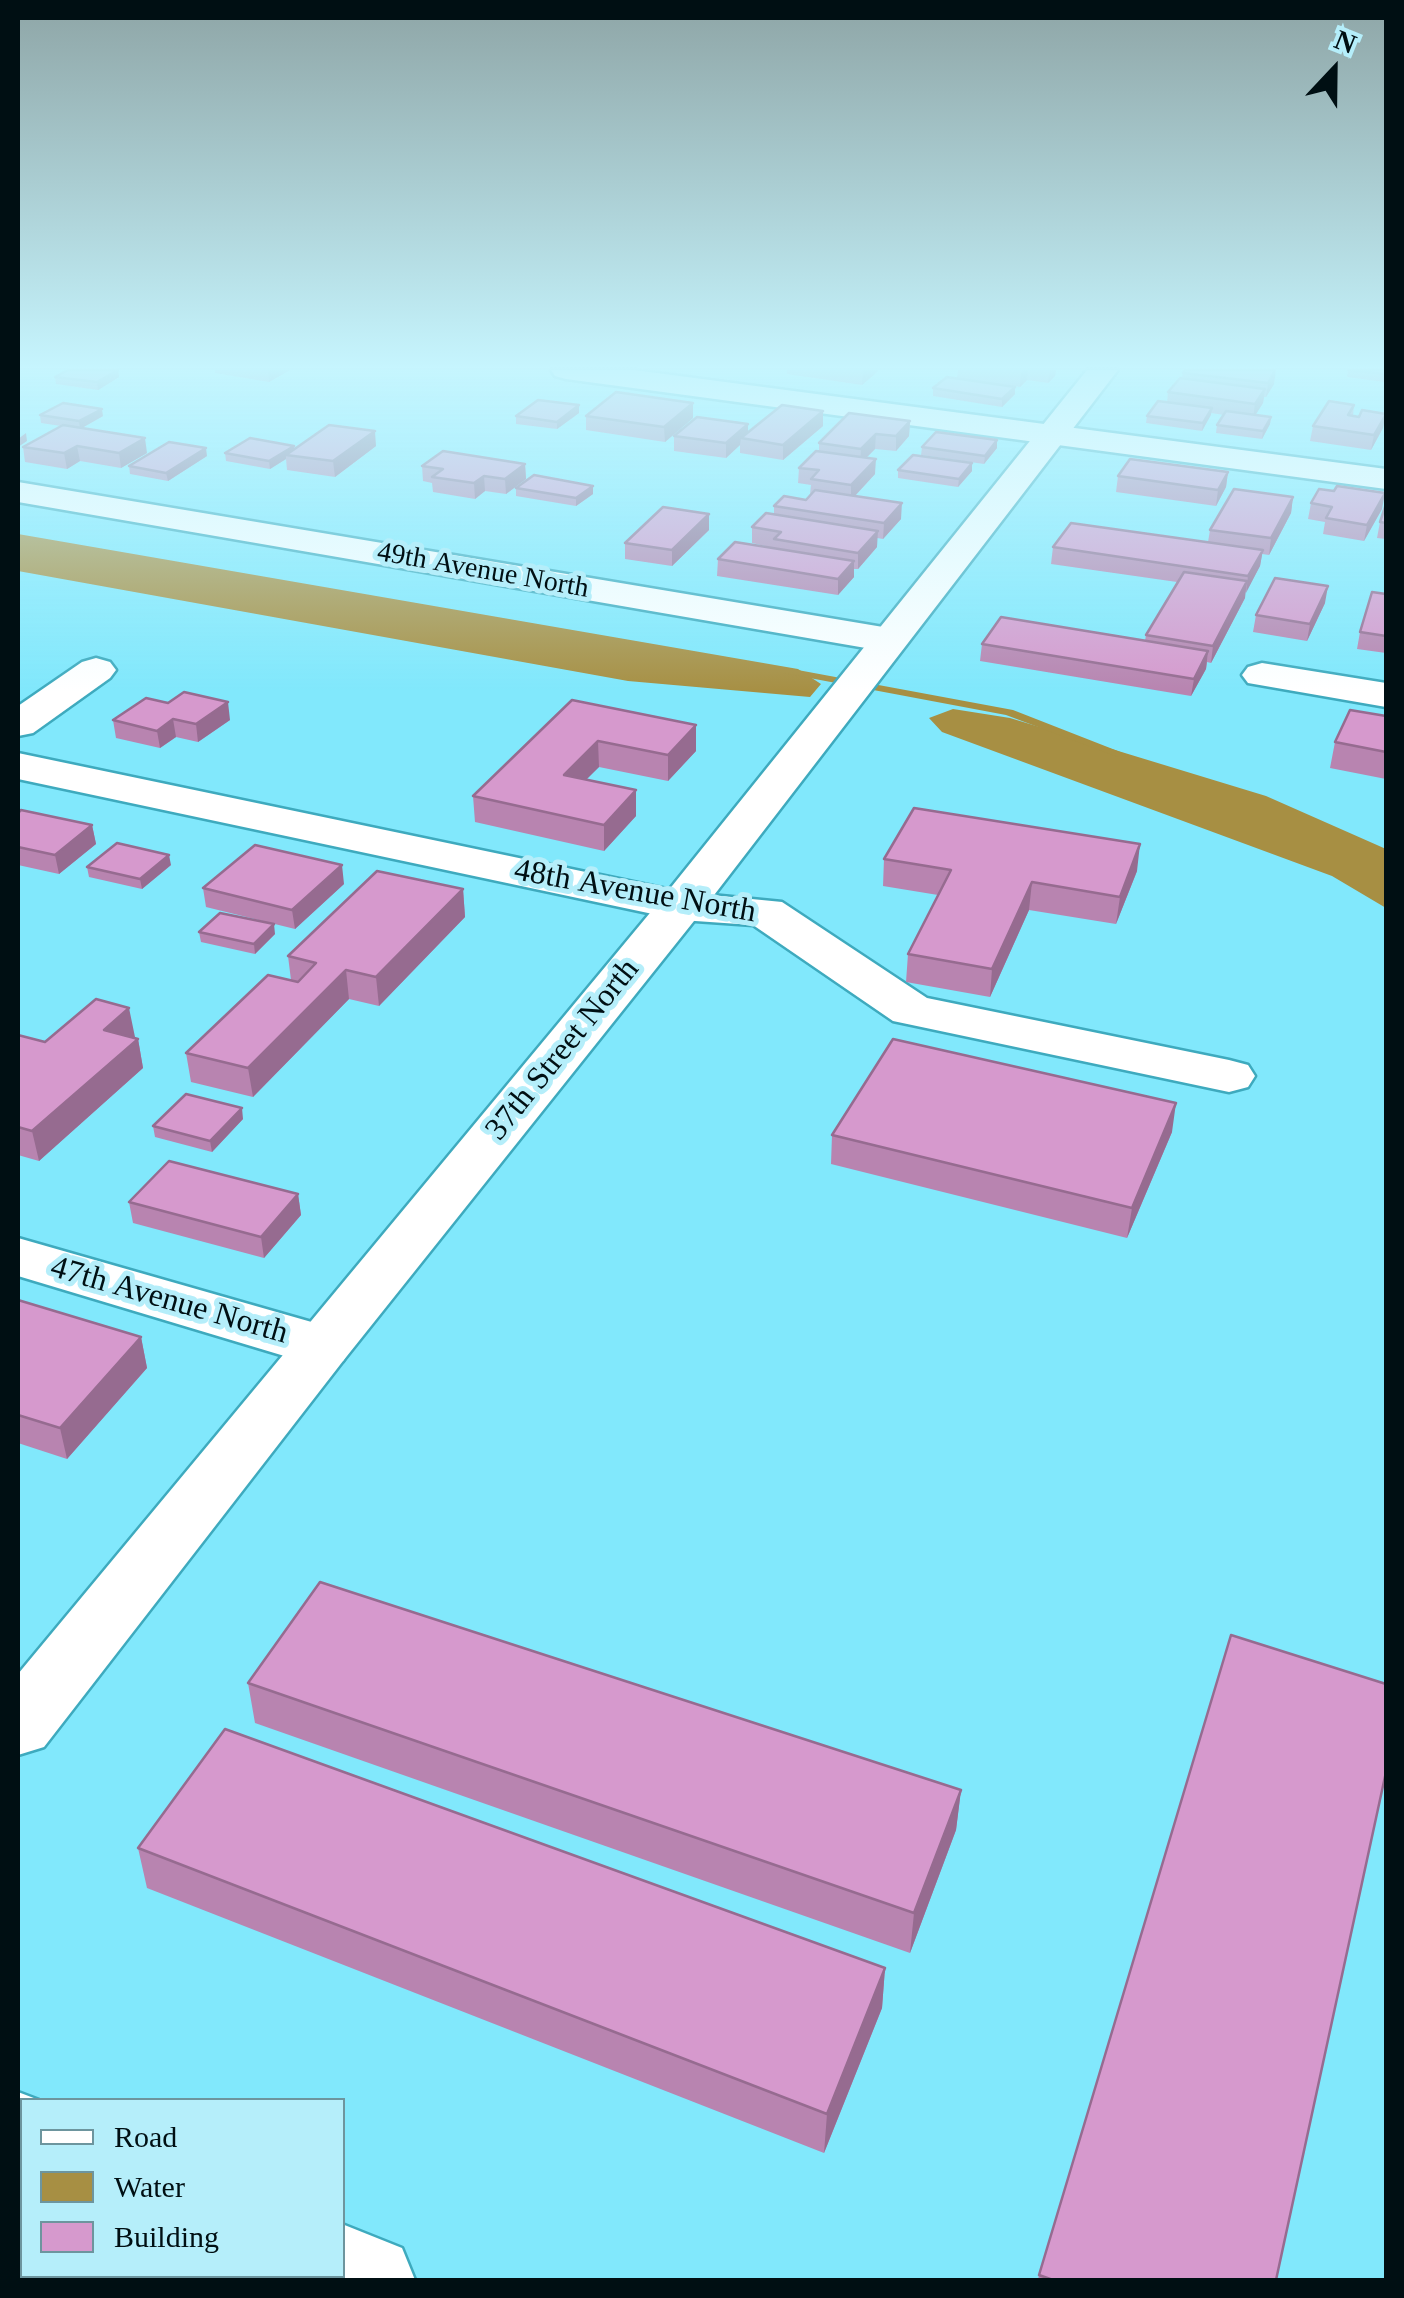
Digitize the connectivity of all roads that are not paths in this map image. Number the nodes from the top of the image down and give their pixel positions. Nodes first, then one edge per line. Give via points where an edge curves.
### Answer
1 (1016, 477) edge
2 (18, 492) edge
3 (884, 647) junction
4 (96, 670) dead end
5 (1262, 675) dead end
6 (1386, 694) edge
7 (18, 724) edge
8 (18, 766) edge
9 (680, 906) junction
10 (1229, 1076) dead end
11 (18, 1257) edge
12 (321, 1346) junction
13 (18, 1726) edge
14 (345, 2270) edge
15 (370, 2280) edge

1 - 3 street, 37th Street North
2 - 3 street, 49th Avenue North
3 - 9 street, 37th Street North
4 - 7 street
5 - 6 street
8 - 9 street, 48th Avenue North
9 - 10 street, 48th Avenue North via 765,912 911,1010
9 - 12 street, 37th Street North
11 - 12 street, 47th Avenue North
12 - 13 street, 37th Street North
14 - 15 street

